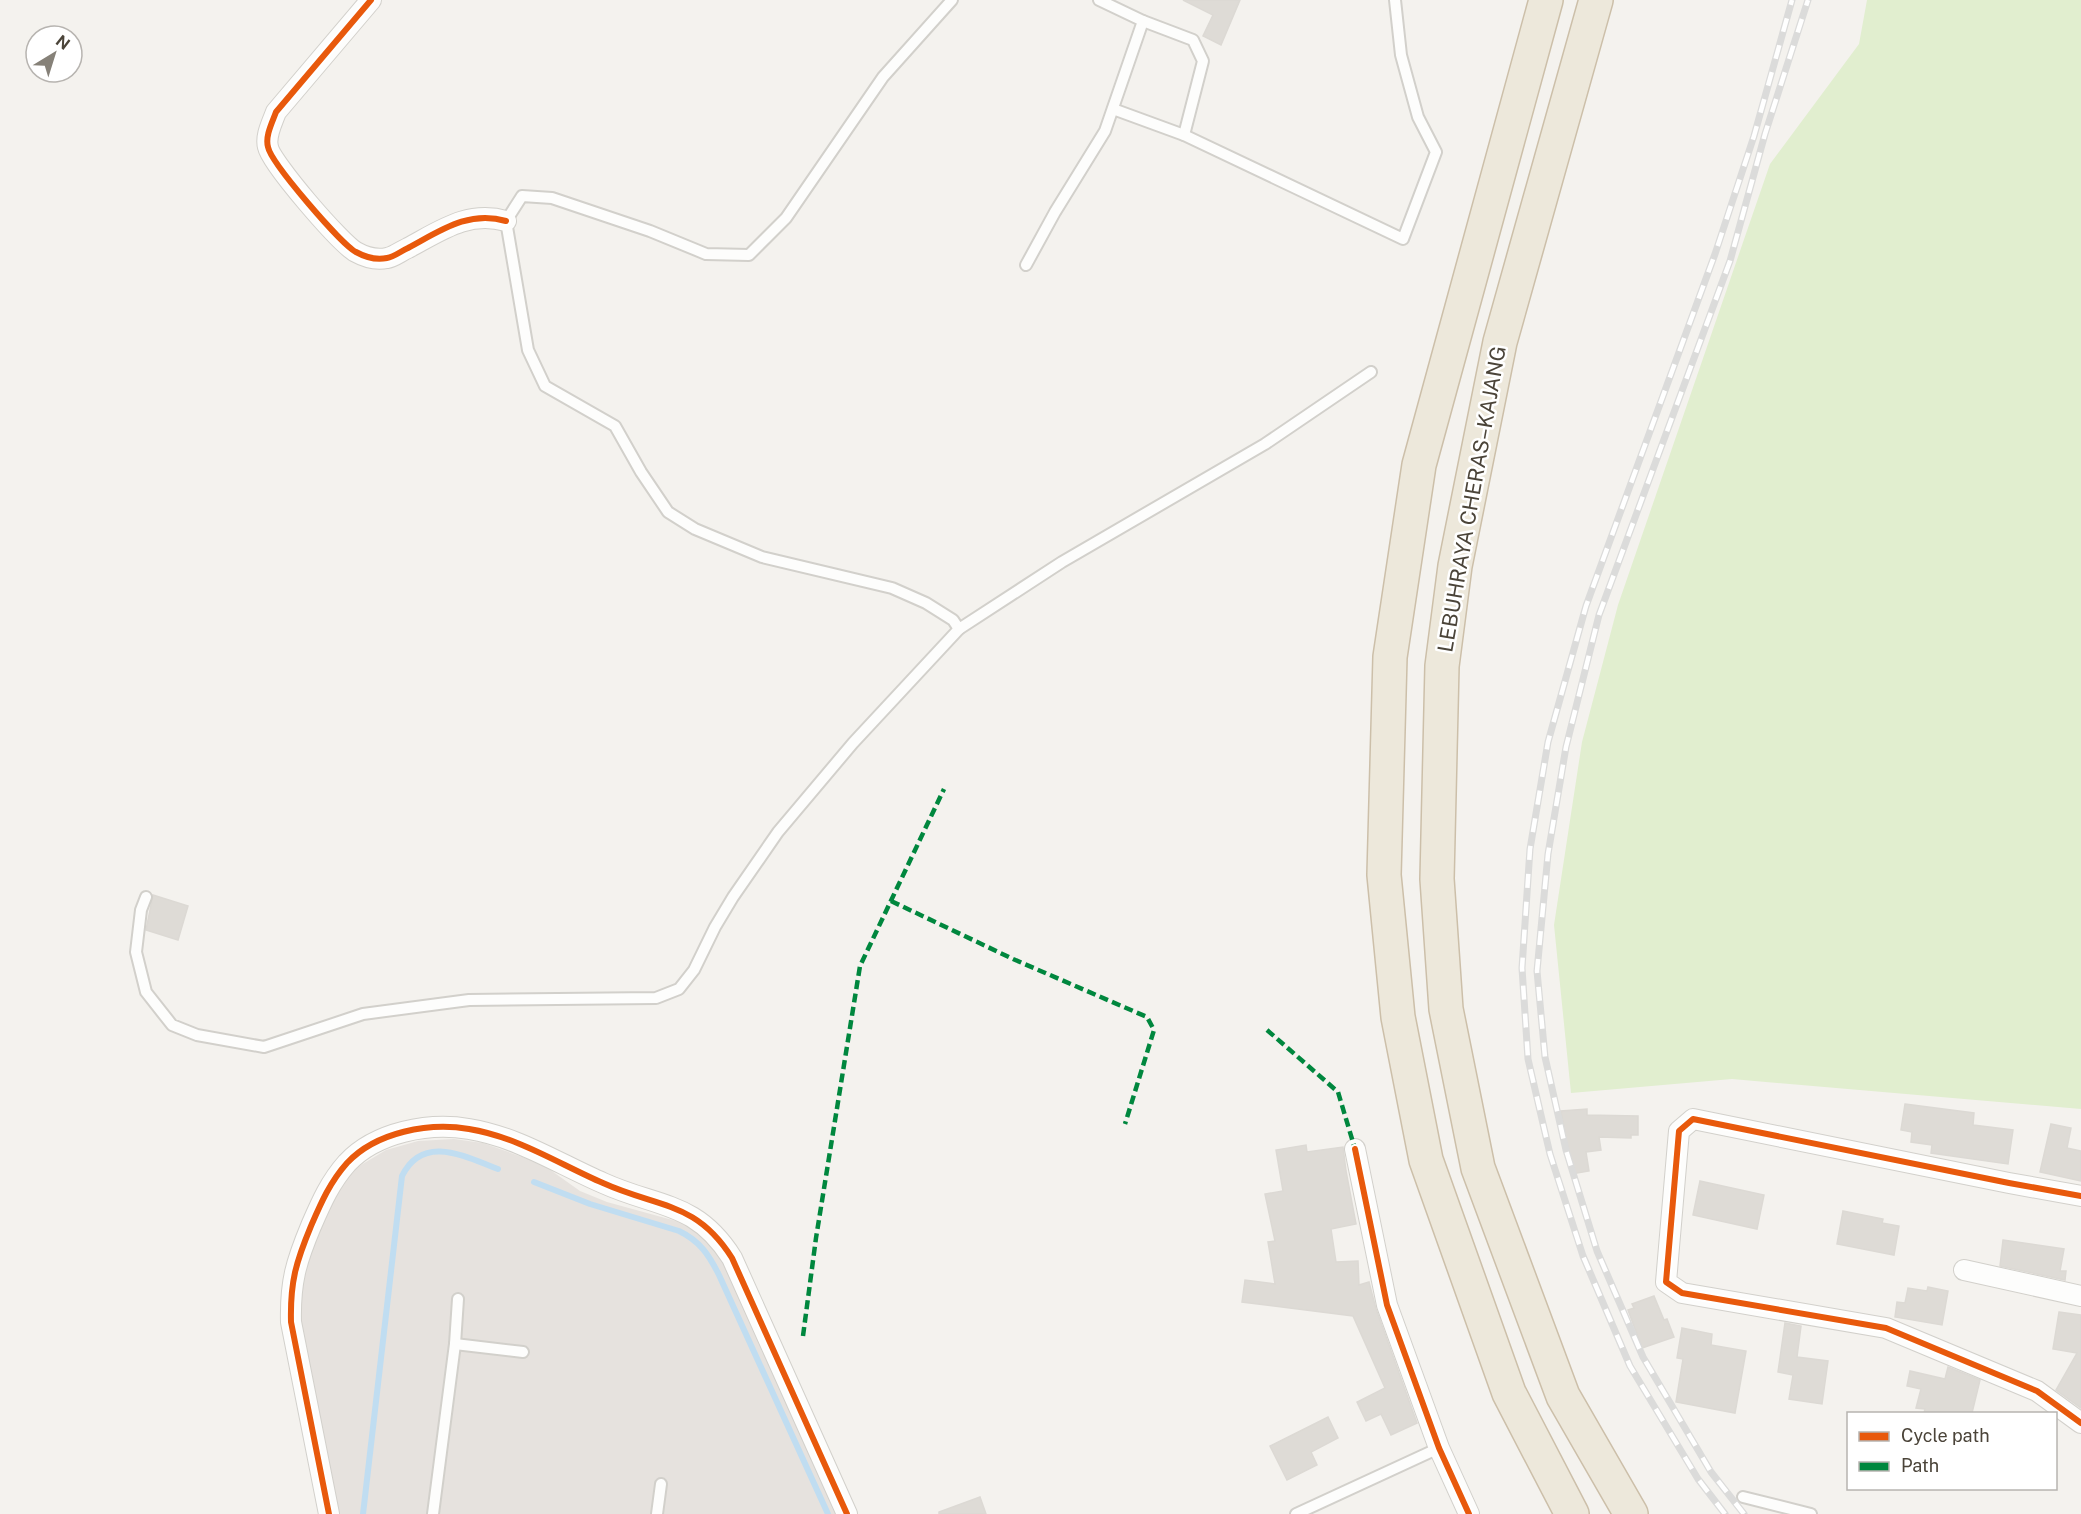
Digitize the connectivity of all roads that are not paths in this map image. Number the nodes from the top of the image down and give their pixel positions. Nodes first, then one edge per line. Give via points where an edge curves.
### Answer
1 (371, 0) edge
2 (952, 0) edge
3 (1099, 0) edge
4 (1395, 0) edge
5 (1546, 0) edge
6 (1596, 0) edge
7 (1143, 21) junction
8 (1113, 109) junction
9 (1184, 135) junction
10 (506, 221) junction
11 (1026, 265) dead end
12 (1371, 372) dead end
13 (958, 629) junction
14 (146, 897) dead end
15 (1354, 1149) dead end
16 (2081, 1196) edge
17 (1964, 1270) dead end
18 (2081, 1296) edge
19 (458, 1299) dead end
20 (455, 1344) junction
21 (524, 1352) dead end
22 (2081, 1424) edge
23 (1439, 1448) junction
24 (661, 1484) dead end
25 (1743, 1497) dead end
26 (329, 1514) edge
27 (433, 1514) edge
28 (657, 1514) edge
29 (848, 1514) edge
30 (1296, 1514) edge
31 (1469, 1514) edge
32 (1572, 1514) edge
33 (1631, 1514) edge
34 (1811, 1514) edge

1 - 10 street via 276,112 269,129 268,147 276,163 341,240 370,258 388,258 476,217
2 - 10 lane via 883,77 786,218 749,255 706,254 552,198 522,196
3 - 7 lane
4 - 9 lane via 1401,55 1418,117 1436,152 1403,239
5 - 32 highway via 1419,465 1390,657 1384,875 1398,1017 1426,1160 1509,1393
6 - 33 highway, LEBUHRAYA CHERAS–KAJANG via 1500,342 1455,566 1442,666 1437,879 1446,1009 1478,1167 1563,1396
7 - 8 lane
7 - 9 lane via 1193,40 1203,61
8 - 9 lane
8 - 11 lane via 1105,131
10 - 13 lane via 528,350 545,386 615,426 668,512 695,529 762,557 892,588 926,603 953,620
12 - 13 lane via 1264,444 1062,562
13 - 14 lane via 778,832 733,897 694,970 679,989 656,998 469,1000 363,1014 264,1047 197,1035 172,1025 146,992 136,952
15 - 23 street via 1387,1305
16 - 22 street via 1693,1119 1679,1131 1666,1282 1682,1293 1886,1328 2037,1391
17 - 18 street
19 - 20 lane
20 - 21 lane
20 - 27 lane
23 - 30 lane
23 - 31 street
24 - 28 lane
25 - 34 lane
26 - 29 street via 291,1322 291,1288 297,1259 324,1196 348,1162 402,1132 448,1126 496,1135 551,1156 618,1190 679,1209 711,1230 732,1258

